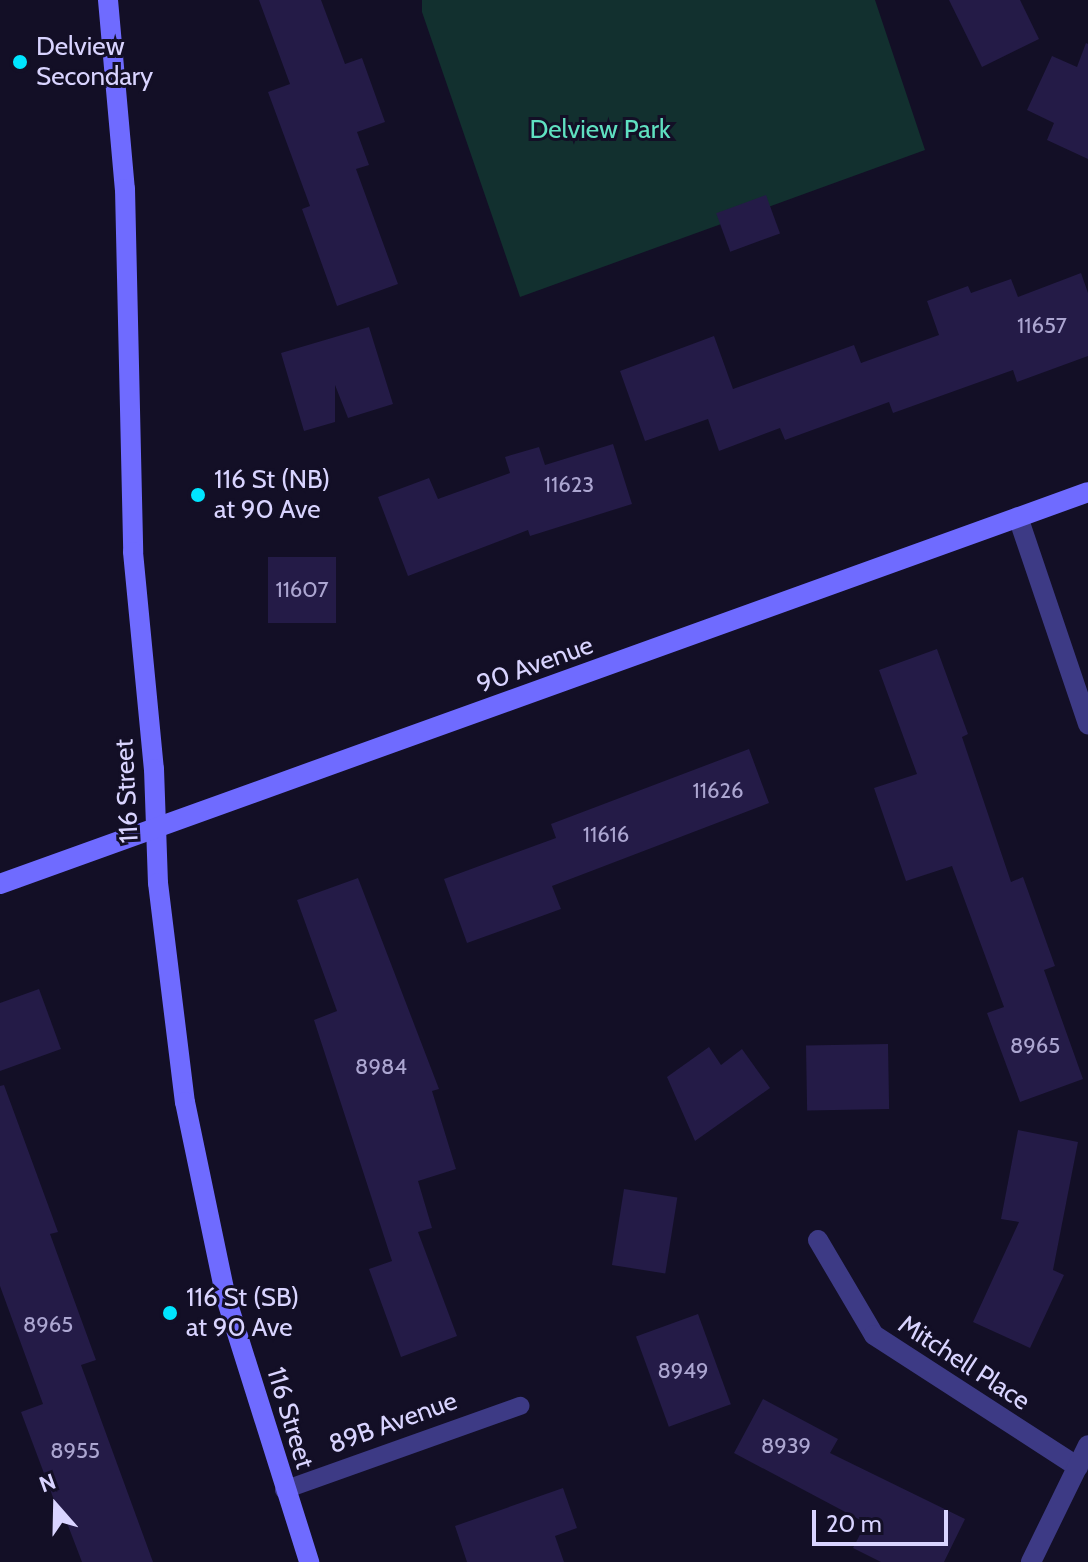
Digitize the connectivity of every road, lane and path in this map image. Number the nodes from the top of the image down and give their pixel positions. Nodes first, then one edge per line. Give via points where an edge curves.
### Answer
1 (108, 0) edge
2 (1088, 492) edge
3 (1018, 517) junction
4 (1088, 724) edge
5 (155, 828) junction
6 (0, 884) edge
7 (818, 1240) dead end
8 (520, 1406) dead end
9 (1088, 1445) edge
10 (1078, 1467) junction
11 (284, 1490) junction
12 (309, 1562) edge
13 (1031, 1562) edge

1 - 5 street, 116 Street via 125,189 133,552
2 - 3 street, 90 Avenue
3 - 4 street
3 - 5 street, 90 Avenue
5 - 6 street, 90 Avenue
5 - 11 street, 116 Street via 185,1102 226,1298
7 - 10 street, Mitchell Place via 874,1335
8 - 11 lane, 89B Avenue
9 - 10 street
10 - 13 street
11 - 12 street, 116 Street

